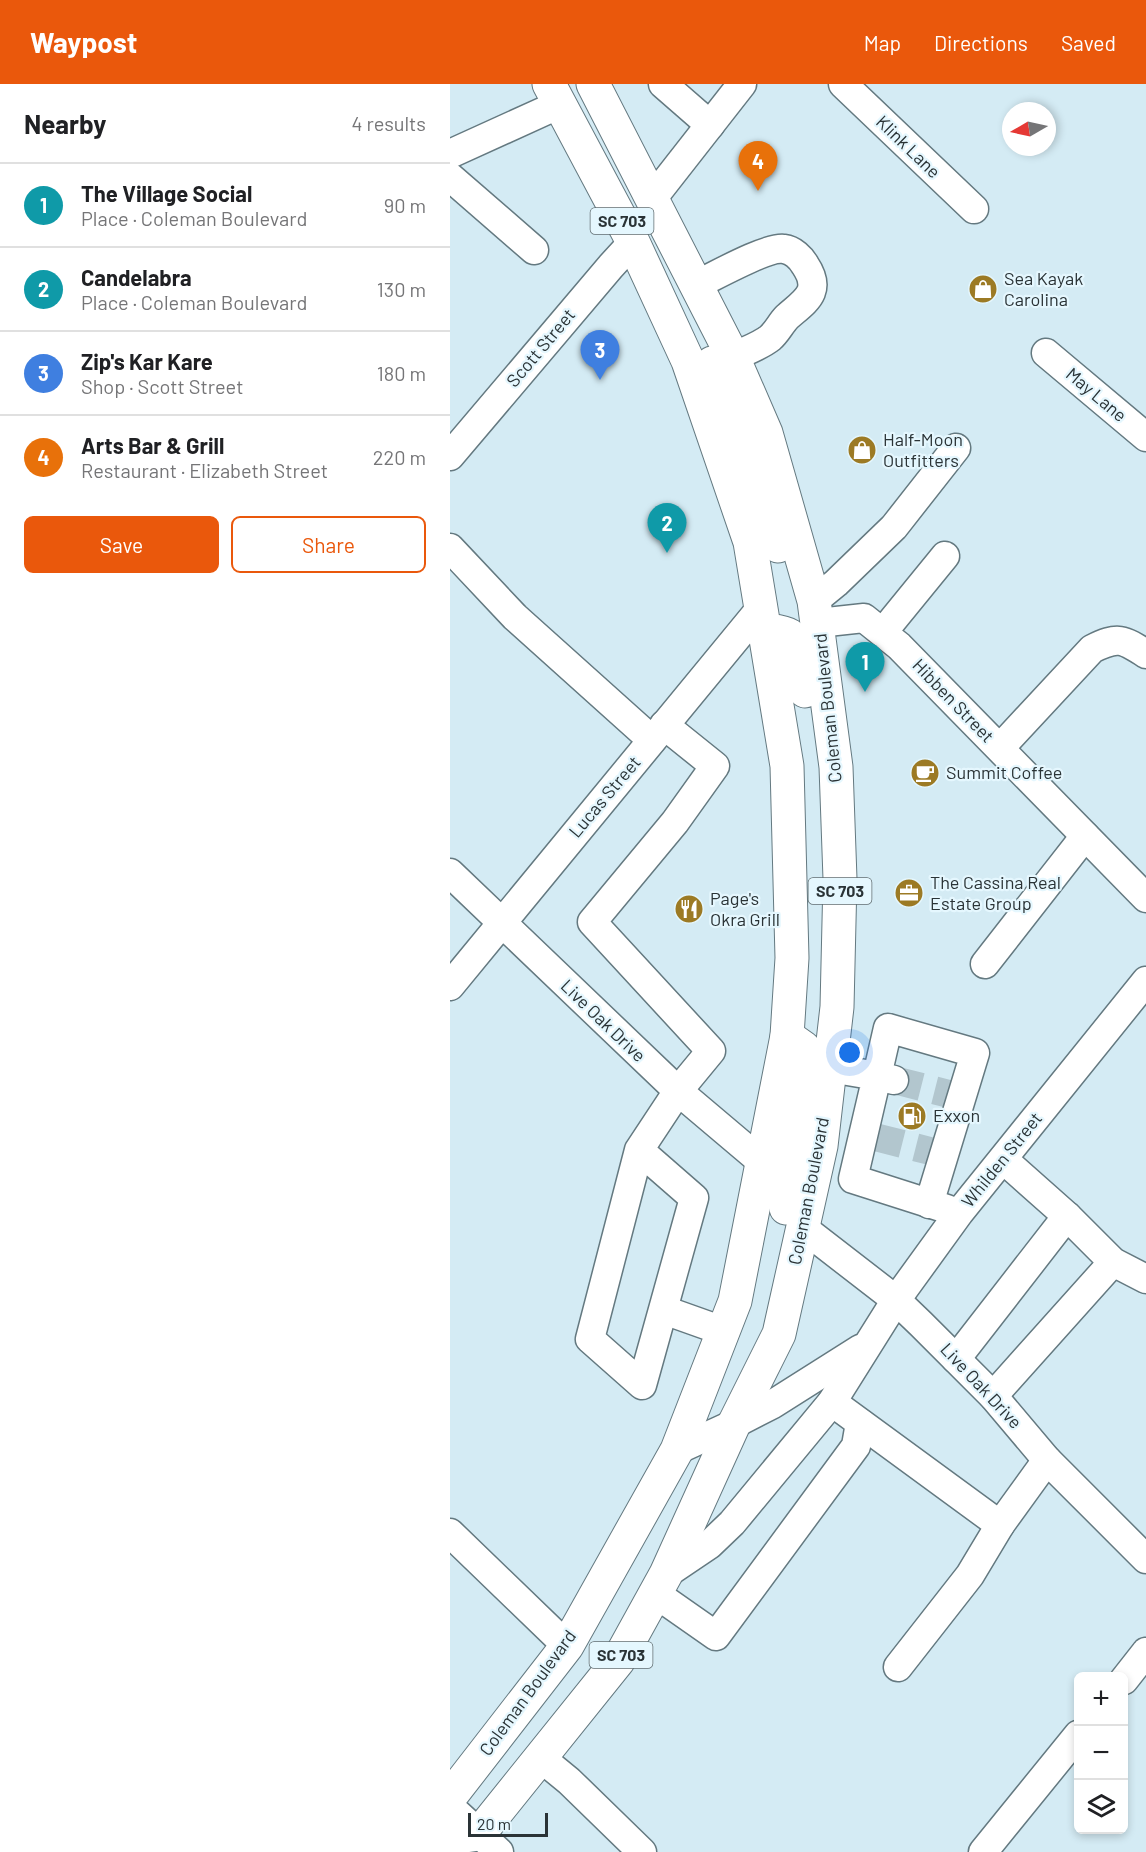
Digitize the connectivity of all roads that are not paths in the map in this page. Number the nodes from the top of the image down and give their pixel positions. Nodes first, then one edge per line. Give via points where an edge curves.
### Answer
1 (593, 84) edge
2 (663, 84) edge
3 (742, 84) edge
4 (843, 84) edge
5 (555, 94) edge
6 (710, 125) junction
7 (450, 154) edge
8 (450, 177) edge
9 (652, 199) junction
10 (974, 209) dead end
11 (633, 242) junction
12 (534, 250) dead end
13 (696, 285) junction
14 (1046, 353) dead end
15 (733, 357) junction
16 (688, 361) junction
17 (1146, 437) edge
18 (957, 448) dead end
19 (450, 456) edge
20 (450, 548) edge
21 (945, 556) dead end
22 (803, 563) junction
23 (816, 612) junction
24 (763, 619) junction
25 (883, 632) junction
26 (1146, 654) edge
27 (658, 733) junction
28 (1000, 748) junction
29 (1085, 836) junction
30 (839, 843) junction
31 (450, 873) edge
32 (1146, 898) edge
33 (501, 923) junction
34 (985, 964) dead end
35 (1146, 981) edge
36 (450, 986) edge
37 (787, 1036) junction
38 (830, 1068) junction
39 (886, 1078) junction
40 (678, 1091) junction
41 (865, 1143) junction
42 (820, 1149) junction
43 (639, 1150) junction
44 (1004, 1160) junction
45 (762, 1162) junction
46 (929, 1203) junction
47 (959, 1213) junction
48 (1067, 1216) junction
49 (800, 1240) junction
50 (1113, 1262) junction
51 (1146, 1279) edge
52 (896, 1300) junction
53 (663, 1310) junction
54 (723, 1331) junction
55 (866, 1345) junction
56 (956, 1359) junction
57 (993, 1396) junction
58 (832, 1401) junction
59 (860, 1423) junction
60 (734, 1424) junction
61 (677, 1450) junction
62 (1047, 1460) junction
63 (1000, 1525) junction
64 (450, 1533) edge
65 (1146, 1558) edge
66 (661, 1584) junction
67 (567, 1646) junction
68 (1146, 1652) edge
69 (898, 1667) dead end
70 (1128, 1675) edge
71 (1074, 1740) edge
72 (541, 1758) junction
73 (450, 1797) edge
74 (450, 1807) edge
75 (476, 1841) edge
76 (642, 1852) edge
77 (983, 1852) edge

1 - 9 main road, Coleman Boulevard / SC 703
2 - 6 street
3 - 6 street
4 - 10 street, Klink Lane
5 - 7 street
5 - 11 main road, Coleman Boulevard / SC 703
6 - 9 street
8 - 12 street
9 - 13 main road, Coleman Boulevard / SC 703
11 - 16 main road, Coleman Boulevard / SC 703
11 - 19 street, Scott Street
13 - 15 main road, Coleman Boulevard / SC 703
13 - 15 street via 771,250 785,248 800,257 810,272 811,293 802,306 770,338
14 - 17 street, May Lane
15 - 22 main road, Coleman Boulevard / SC 703 via 766,433
16 - 22 main road via 703,356 711,360 776,544
16 - 24 main road, Coleman Boulevard / SC 703 via 750,542
18 - 23 street via 894,527 836,584
20 - 27 street via 515,617
21 - 25 street
22 - 23 main road, Coleman Boulevard / SC 703
23 - 25 street, Hibben Street via 864,618
23 - 30 main road, Coleman Boulevard / SC 703 via 836,767
24 - 27 street, Lucas Street
24 - 30 main road via 787,634 799,649 821,825 828,837
24 - 37 main road, Coleman Boulevard / SC 703 via 787,766 792,958
25 - 28 street, Hibben Street
26 - 28 street via 1126,641 1108,642 1092,649
27 - 33 street, Lucas Street
27 - 40 street via 715,766 675,822 592,922 711,1051
28 - 29 street, Hibben Street
29 - 32 street, Hibben Street
29 - 34 street
30 - 38 main road, Coleman Boulevard / SC 703 via 837,1006
31 - 33 street, Live Oak Drive
33 - 36 street, Lucas Street
33 - 40 street, Live Oak Drive
35 - 44 street, Whilden Street
37 - 45 main road, Coleman Boulevard / SC 703
37 - 49 main road via 804,1048 810,1061 785,1212 788,1235
38 - 39 street
38 - 42 main road, Coleman Boulevard / SC 703
39 - 41 street
39 - 46 street via 888,1028 975,1053 955,1096 937,1153
40 - 43 street
40 - 45 street, Live Oak Drive
41 - 42 street
41 - 46 street via 853,1179
42 - 49 main road, Coleman Boulevard / SC 703
43 - 53 street via 694,1198
43 - 53 street via 590,1339 642,1385
44 - 47 street, Whilden Street
44 - 48 street
45 - 54 main road, Coleman Boulevard / SC 703 via 735,1301
46 - 47 street
47 - 52 street, Whilden Street
48 - 50 street
48 - 56 street
49 - 52 street, Live Oak Drive
49 - 60 main road, Coleman Boulevard / SC 703 via 779,1334
50 - 51 street
50 - 57 street
52 - 55 street, Whilden Street
52 - 56 street, Live Oak Drive
53 - 54 street
54 - 61 main road, Coleman Boulevard / SC 703
55 - 58 street, Whilden Street
55 - 60 street, Whilden Street
56 - 57 street, Live Oak Drive
57 - 62 street, Live Oak Drive
58 - 59 street
58 - 66 street, Whilden Street via 732,1523
59 - 63 street
59 - 66 street via 856,1446 716,1636
60 - 61 street, Whilden Street
60 - 66 main road, Coleman Boulevard / SC 703
61 - 67 main road, Coleman Boulevard / SC 703
62 - 63 street
62 - 65 street, Live Oak Drive
63 - 69 street via 970,1575
64 - 67 street
66 - 72 main road, Coleman Boulevard / SC 703 via 618,1661
67 - 73 main road, Coleman Boulevard / SC 703
68 - 70 street
71 - 77 street
72 - 75 main road, Coleman Boulevard / SC 703
72 - 76 street
74 - 75 street

